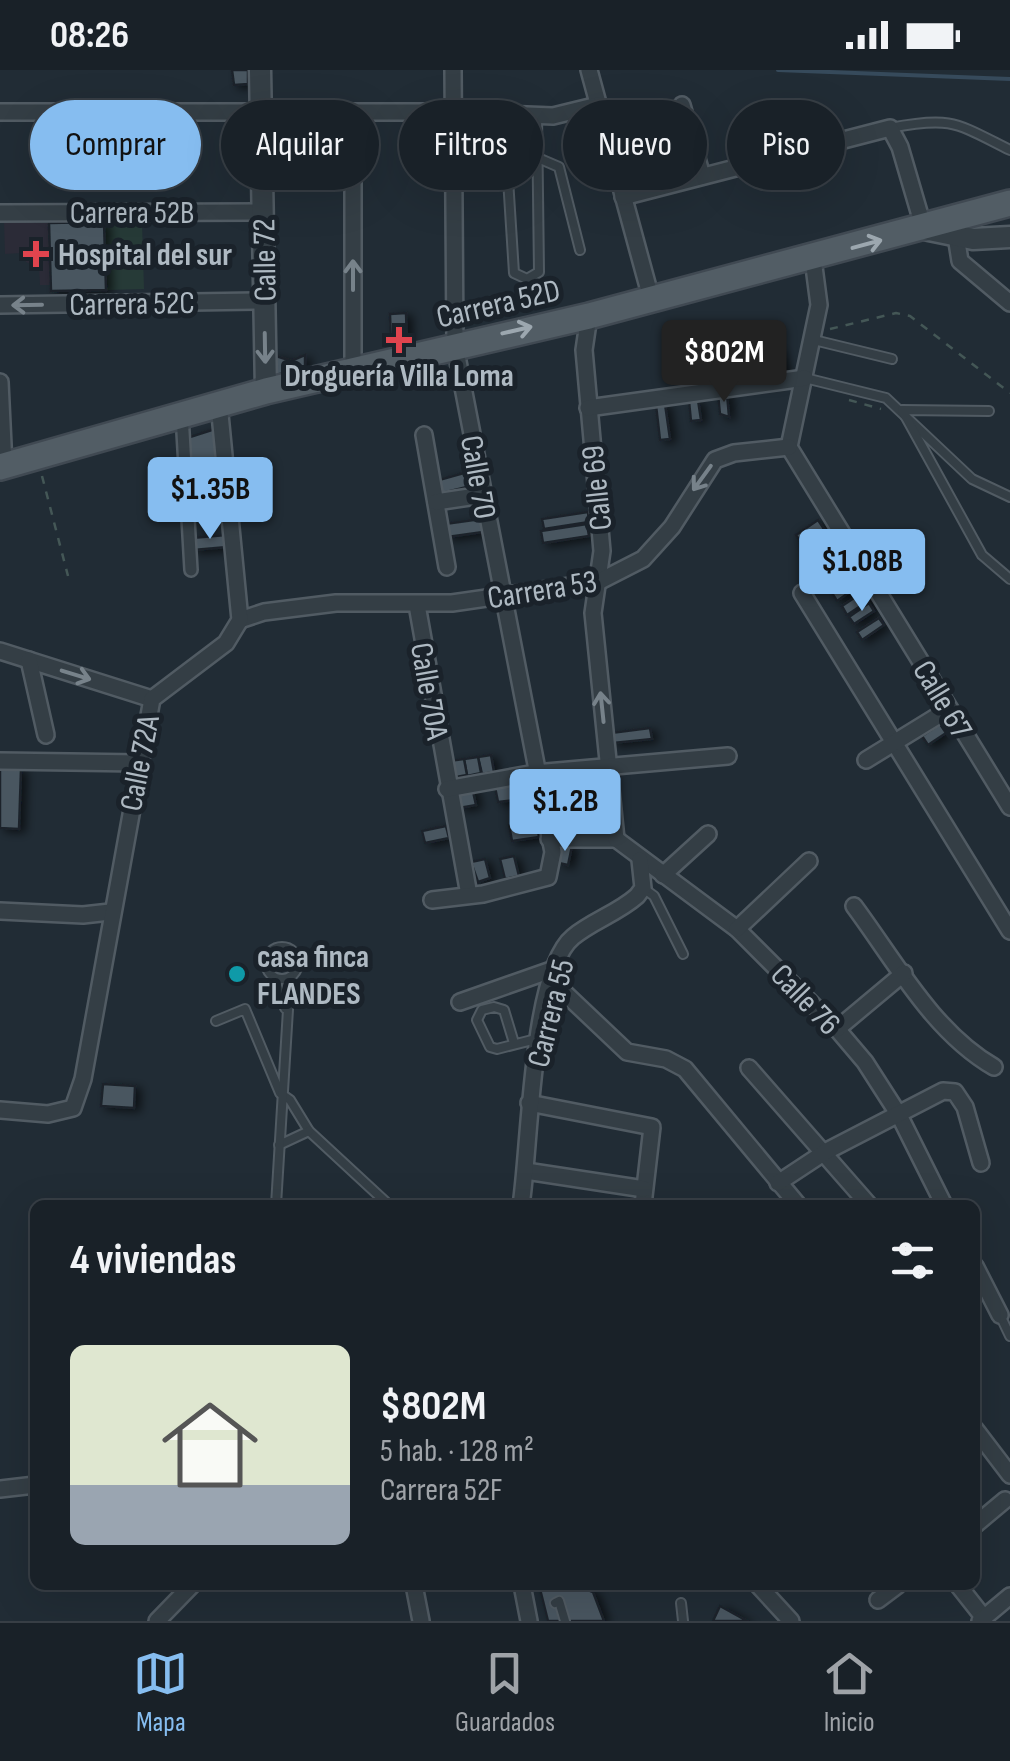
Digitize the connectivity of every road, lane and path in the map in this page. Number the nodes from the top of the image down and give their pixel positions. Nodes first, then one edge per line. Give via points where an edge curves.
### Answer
1 (260, 70) edge
2 (452, 70) edge
3 (589, 70) edge
4 (261, 100) edge
5 (453, 100) edge
6 (597, 100) edge
7 (221, 110) edge
8 (0, 112) edge
9 (890, 128) junction
10 (1010, 150) edge
11 (543, 160) edge
12 (707, 175) edge
13 (263, 190) edge
14 (353, 190) edge
15 (454, 190) edge
16 (509, 190) edge
17 (538, 190) edge
18 (621, 190) edge
19 (649, 190) edge
20 (623, 197) junction
21 (1010, 203) edge
22 (263, 212) junction
23 (0, 213) edge
24 (924, 229) junction
25 (956, 236) junction
26 (1010, 237) edge
27 (580, 250) dead end
28 (812, 259) junction
29 (651, 298) junction
30 (264, 301) junction
31 (1010, 302) edge
32 (0, 305) edge
33 (589, 316) junction
34 (814, 336) junction
35 (455, 346) junction
36 (892, 359) dead end
37 (352, 373) junction
38 (805, 378) junction
39 (0, 382) edge
40 (266, 391) junction
41 (1010, 393) edge
42 (219, 404) junction
43 (588, 408) junction
44 (902, 410) junction
45 (989, 411) dead end
46 (182, 415) junction
47 (424, 436) dead end
48 (790, 447) junction
49 (35, 458) junction
50 (2, 467) edge
51 (483, 495) junction
52 (1010, 497) edge
53 (436, 502) junction
54 (446, 567) dead end
55 (190, 570) dead end
56 (68, 576) dead end
57 (1010, 579) edge
58 (598, 582) junction
59 (802, 593) dead end
60 (502, 598) junction
61 (418, 604) junction
62 (240, 620) junction
63 (0, 651) edge
64 (29, 660) junction
65 (152, 699) junction
66 (950, 709) junction
67 (46, 735) dead end
68 (894, 743) junction
69 (728, 756) dead end
70 (866, 760) dead end
71 (0, 762) edge
72 (140, 763) junction
73 (608, 768) junction
74 (535, 773) junction
75 (1010, 773) edge
76 (994, 783) junction
77 (447, 790) junction
78 (1010, 807) edge
79 (708, 834) dead end
80 (616, 838) junction
81 (549, 839) junction
82 (640, 860) junction
83 (809, 861) dead end
84 (662, 875) junction
85 (643, 888) junction
86 (468, 896) junction
87 (432, 900) dead end
88 (854, 906) dead end
89 (0, 911) edge
90 (110, 912) junction
91 (737, 929) junction
92 (1010, 932) edge
93 (683, 954) dead end
94 (904, 973) junction
95 (552, 975) junction
96 (290, 977) junction
97 (274, 978) junction
98 (460, 1002) dead end
99 (256, 1004) dead end
100 (245, 1009) junction
101 (286, 1012) junction
102 (216, 1021) dead end
103 (837, 1029) junction
104 (540, 1038) junction
105 (514, 1043) junction
106 (994, 1067) dead end
107 (749, 1068) dead end
108 (283, 1095) junction
109 (529, 1103) junction
110 (0, 1110) edge
111 (899, 1115) junction
112 (309, 1132) junction
113 (278, 1146) junction
114 (825, 1152) junction
115 (981, 1163) dead end
116 (526, 1170) junction
117 (778, 1183) junction
118 (644, 1197) edge
119 (276, 1200) edge
120 (384, 1200) edge
121 (522, 1200) edge
122 (793, 1200) edge
123 (864, 1200) edge
124 (942, 1200) edge
125 (980, 1276) edge
126 (1000, 1316) joint
127 (1010, 1336) edge
128 (980, 1439) edge
129 (1010, 1476) edge
130 (30, 1486) edge
131 (0, 1489) edge
132 (1006, 1500) dead end
133 (980, 1521) edge
134 (187, 1590) edge
135 (415, 1590) edge
136 (523, 1590) edge
137 (763, 1590) edge
138 (891, 1590) edge
139 (961, 1590) edge
140 (1010, 1596) edge
141 (878, 1600) dead end
142 (555, 1603) dead end
143 (682, 1603) dead end
144 (982, 1620) edge
145 (157, 1621) edge
146 (421, 1621) edge
147 (528, 1621) edge
148 (562, 1621) edge
149 (683, 1621) edge
150 (791, 1621) edge

1 - 4 street, Calle 72
2 - 5 street, Calle 70
3 - 6 street
7 - 8 street
9 - 10 lane via 929,120 960,123
9 - 12 street
9 - 24 street
11 - 27 lane via 559,167
13 - 22 street, Calle 72
37 -> 14 street
15 - 35 street, Calle 70
16 - 17 lane via 514,273 527,279 539,272
18 - 20 street
19 - 20 street
20 - 29 street
21 - 24 main road, Carrera 52D
22 - 23 street, Carrera 52B
22 - 30 street, Calle 72
24 - 25 street
28 -> 24 main road, Carrera 52D
25 - 26 street
25 - 31 street via 960,261
28 - 29 main road, Carrera 52D
28 - 34 street via 819,291
29 - 33 main road, Carrera 52D
30 -> 32 street, Carrera 52C
30 -> 40 street, Calle 72
35 -> 33 main road, Carrera 52D
33 - 43 street, Calle 69
34 - 36 lane
34 - 38 street
34 - 41 path via 896,313 910,316
35 - 37 main road, Carrera 52D
35 - 51 street, Calle 70
37 - 40 main road, Carrera 52D
38 - 43 street
38 - 44 lane via 874,392
38 - 48 street
39 - 50 street
40 - 42 main road, Carrera 52D
42 - 46 main road, Carrera 52D
42 - 62 street
43 - 58 street, Calle 69 via 602,551
44 - 45 lane
44 - 52 lane via 972,479
44 - 57 lane via 982,555
46 - 49 main road, Carrera 52D
46 - 55 street
47 - 53 street
48 -> 58 street, Carrera 53 via 715,460 672,527 643,558
48 - 66 street, Calle 67
49 - 50 main road, Carrera 52D
49 - 56 path
51 - 53 street
51 - 60 street, Calle 70
53 - 54 street
58 - 60 street, Carrera 53
73 -> 58 street, Calle 69 via 593,614
59 - 68 street
60 - 61 street, Carrera 53
60 - 74 street, Calle 70
61 - 62 street, Carrera 53 via 336,604
61 - 77 street, Calle 70A
62 - 65 street, Calle 72A via 226,643
63 - 64 street
64 -> 65 street
64 - 67 street
65 - 72 street, Calle 72A
66 - 68 street
66 - 76 street, Calle 67
68 - 70 street
68 - 92 street
69 - 73 street
71 - 72 street
72 - 90 street, Calle 72A
73 - 74 street
73 - 80 street, Calle 69
74 - 77 street
74 - 81 street, Calle 70
75 - 76 street
76 - 78 street, Calle 67
77 - 86 street, Calle 70A
79 - 84 street
80 - 81 street
80 - 82 street, Calle 76
81 - 86 street, Calle 70 via 548,877
82 - 84 street, Calle 76
82 - 85 street
83 - 91 street
84 - 91 street, Calle 76
85 - 93 lane via 654,896
85 - 95 street, Carrera 55 via 572,938
86 - 87 street
88 - 94 street
89 - 90 street
90 - 110 street, Calle 72A via 73,1108 48,1114
91 - 103 street, Calle 76
94 - 103 street
94 - 106 street via 952,1035
95 - 98 street
95 - 104 street, Carrera 55
95 - 117 street via 626,1052 685,1069
96 - 97 lane
96 - 97 lane via 298,958 280,946 265,963
96 - 101 lane
97 - 101 lane
99 - 100 lane
100 - 102 lane
100 - 108 lane
101 - 108 lane
103 - 111 street, Calle 76
104 - 105 lane
104 - 109 street, Carrera 55
105 - 105 lane via 497,1049 486,1044 477,1020 482,1010 504,1010
107 - 114 street
108 - 112 lane
108 - 113 lane
109 - 116 street, Carrera 55
109 - 118 street via 652,1127
111 - 114 street
111 - 115 street via 943,1091 954,1092
111 - 124 street, Calle 76
112 - 113 lane
112 - 120 lane
113 - 119 lane
114 - 117 street
114 - 123 street
116 - 118 street
116 - 121 street, Carrera 55
117 - 122 street
125 - 126 street
126 - 127 lane
128 - 129 street
130 - 131 street
132 - 133 street
134 - 145 street
135 - 146 street
136 - 147 street
137 - 150 street
138 - 141 street
139 - 144 street
140 - 144 street
142 - 148 lane
143 - 149 lane

